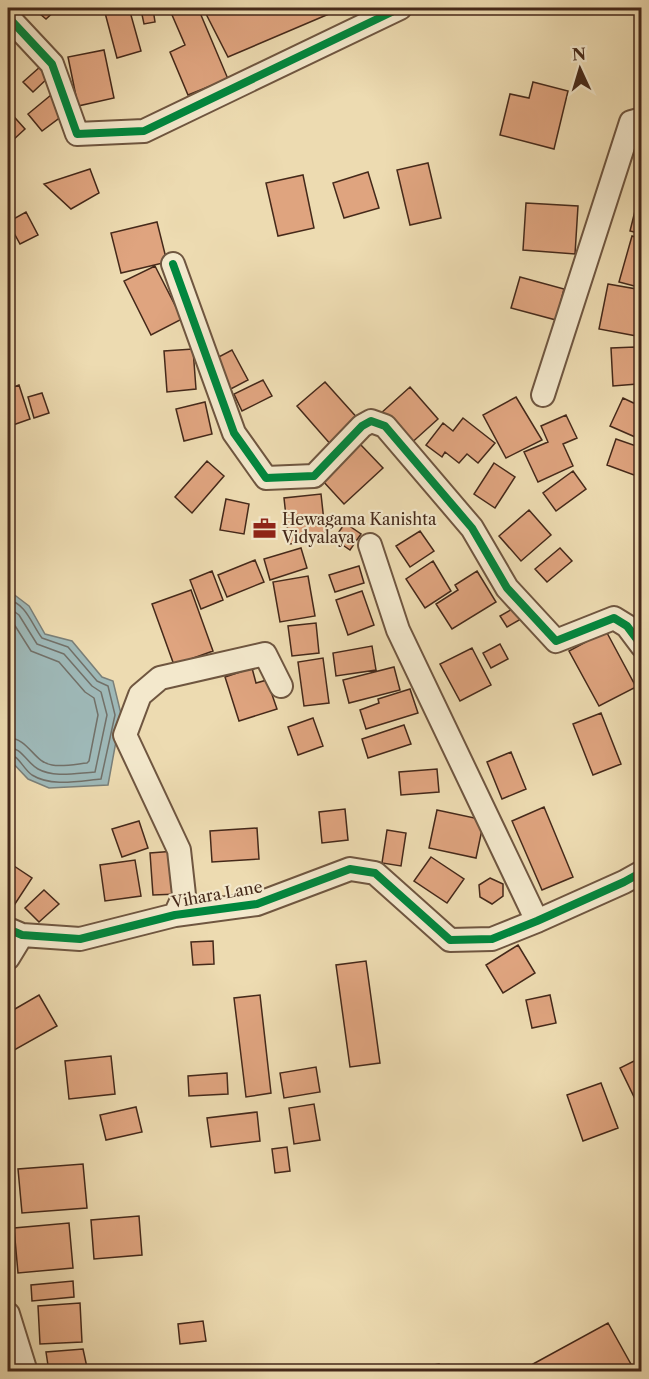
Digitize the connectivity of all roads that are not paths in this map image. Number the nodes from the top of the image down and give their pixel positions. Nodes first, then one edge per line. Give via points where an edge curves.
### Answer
1 (400, 8) edge
2 (8, 17) edge
3 (642, 119) edge
4 (172, 264) dead end
5 (543, 395) dead end
6 (370, 545) dead end
7 (642, 646) edge
8 (281, 686) dead end
9 (642, 872) edge
10 (175, 915) junction
11 (537, 921) junction
12 (15, 932) edge
13 (8, 957) edge
14 (8, 1314) edge
15 (26, 1371) edge

1 - 2 street via 144,130 77,134 52,64
3 - 5 street via 631,122
4 - 7 street via 234,433 267,478 314,476 362,426 371,421 385,426 472,528 507,588 556,641 614,618 627,626
6 - 11 street via 398,630
8 - 10 street via 265,654 160,678 140,695 125,735 179,850 184,895
9 - 11 street, Vihara Lane
10 - 11 street, Vihara Lane via 257,904 350,869 375,873 450,940 492,939
10 - 12 street, Vihara Lane via 80,939
12 - 13 street
14 - 15 street

